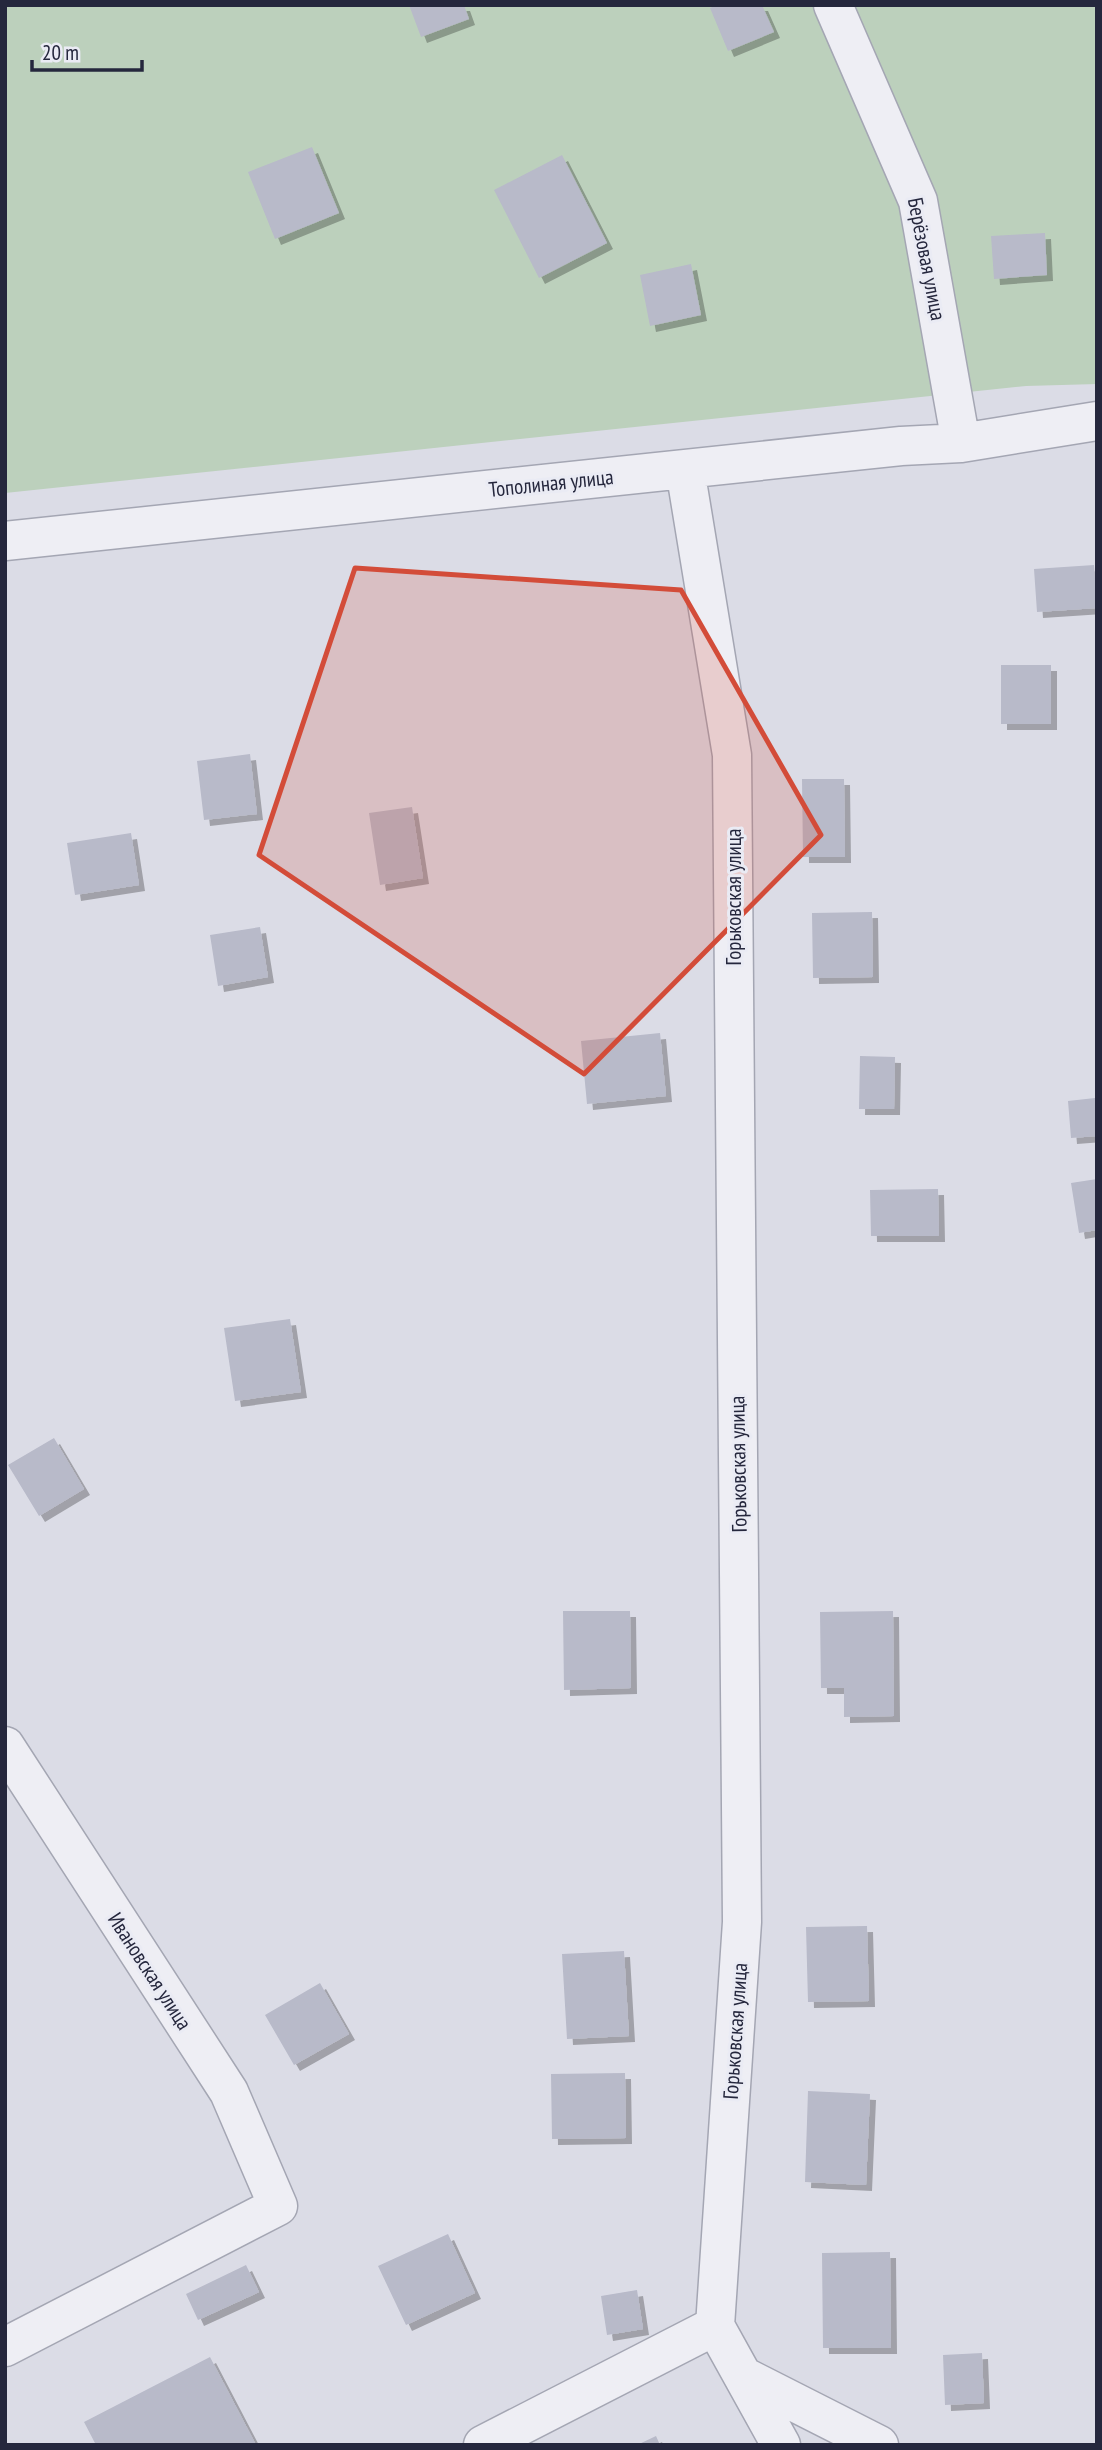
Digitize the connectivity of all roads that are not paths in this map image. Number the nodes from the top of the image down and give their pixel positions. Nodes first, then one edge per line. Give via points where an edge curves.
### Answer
1 (833, 5) edge
2 (1097, 421) edge
3 (961, 443) junction
4 (685, 469) junction
5 (5, 541) edge
6 (5, 1745) edge
7 (715, 2326) junction
8 (5, 2347) edge
9 (743, 2376) junction
10 (483, 2445) edge
11 (781, 2445) edge
12 (879, 2445) edge

1 - 3 street, Берёзовая улица via 918,201
2 - 3 street, Тополиная улица
3 - 4 street, Тополиная улица
4 - 5 street, Тополиная улица
4 - 7 street, Горьковская улица via 732,755 743,1922
6 - 8 street, Ивановская улица via 229,2092 278,2206
7 - 9 street
7 - 10 street
9 - 11 street
9 - 12 street

